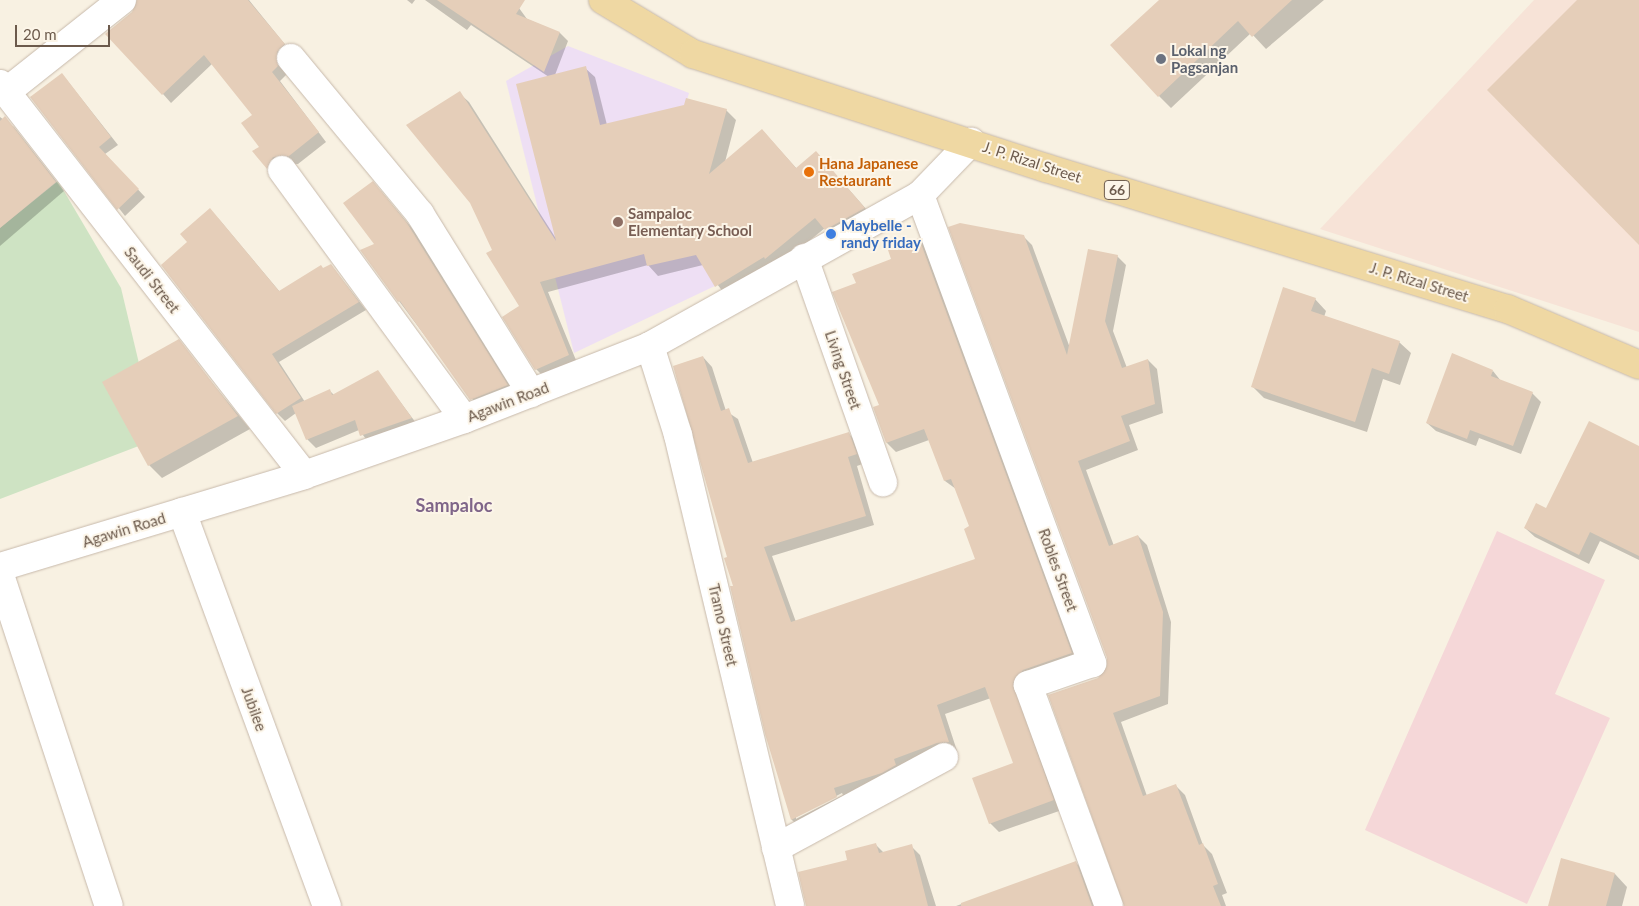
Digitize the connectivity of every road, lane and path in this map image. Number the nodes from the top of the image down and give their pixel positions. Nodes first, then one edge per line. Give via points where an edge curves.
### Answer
1 (122, 0) edge
2 (603, 0) edge
3 (291, 58) dead end
4 (3, 88) edge
5 (971, 142) junction
6 (282, 170) dead end
7 (920, 194) junction
8 (804, 258) junction
9 (650, 346) junction
10 (1639, 365) edge
11 (531, 393) junction
12 (464, 419) junction
13 (304, 475) junction
14 (883, 482) dead end
15 (182, 512) junction
16 (0, 567) edge
17 (0, 574) edge
18 (944, 757) dead end
19 (776, 848) junction
20 (109, 906) edge
21 (327, 906) edge
22 (790, 906) edge
23 (1109, 906) edge

1 - 4 street
2 - 5 main road, J. P. Rizal Street / 66 via 693,54
3 - 11 street via 420,214
4 - 13 street, Saudi Street
5 - 7 street, Agawin Road
5 - 10 main road, J. P. Rizal Street / 66 via 1508,309
6 - 12 street
7 - 8 street, Agawin Road
7 - 23 street, Robles Street via 1092,663 1028,685
8 - 9 street, Agawin Road
8 - 14 street, Living Street
9 - 11 street, Agawin Road
9 - 19 street, Tramo Street via 680,445
11 - 12 street, Agawin Road
12 - 13 street, Agawin Road
13 - 15 street, Agawin Road
15 - 16 street, Agawin Road
15 - 21 street, Jubilee
17 - 20 street
18 - 19 street
19 - 22 street, Tramo Street

